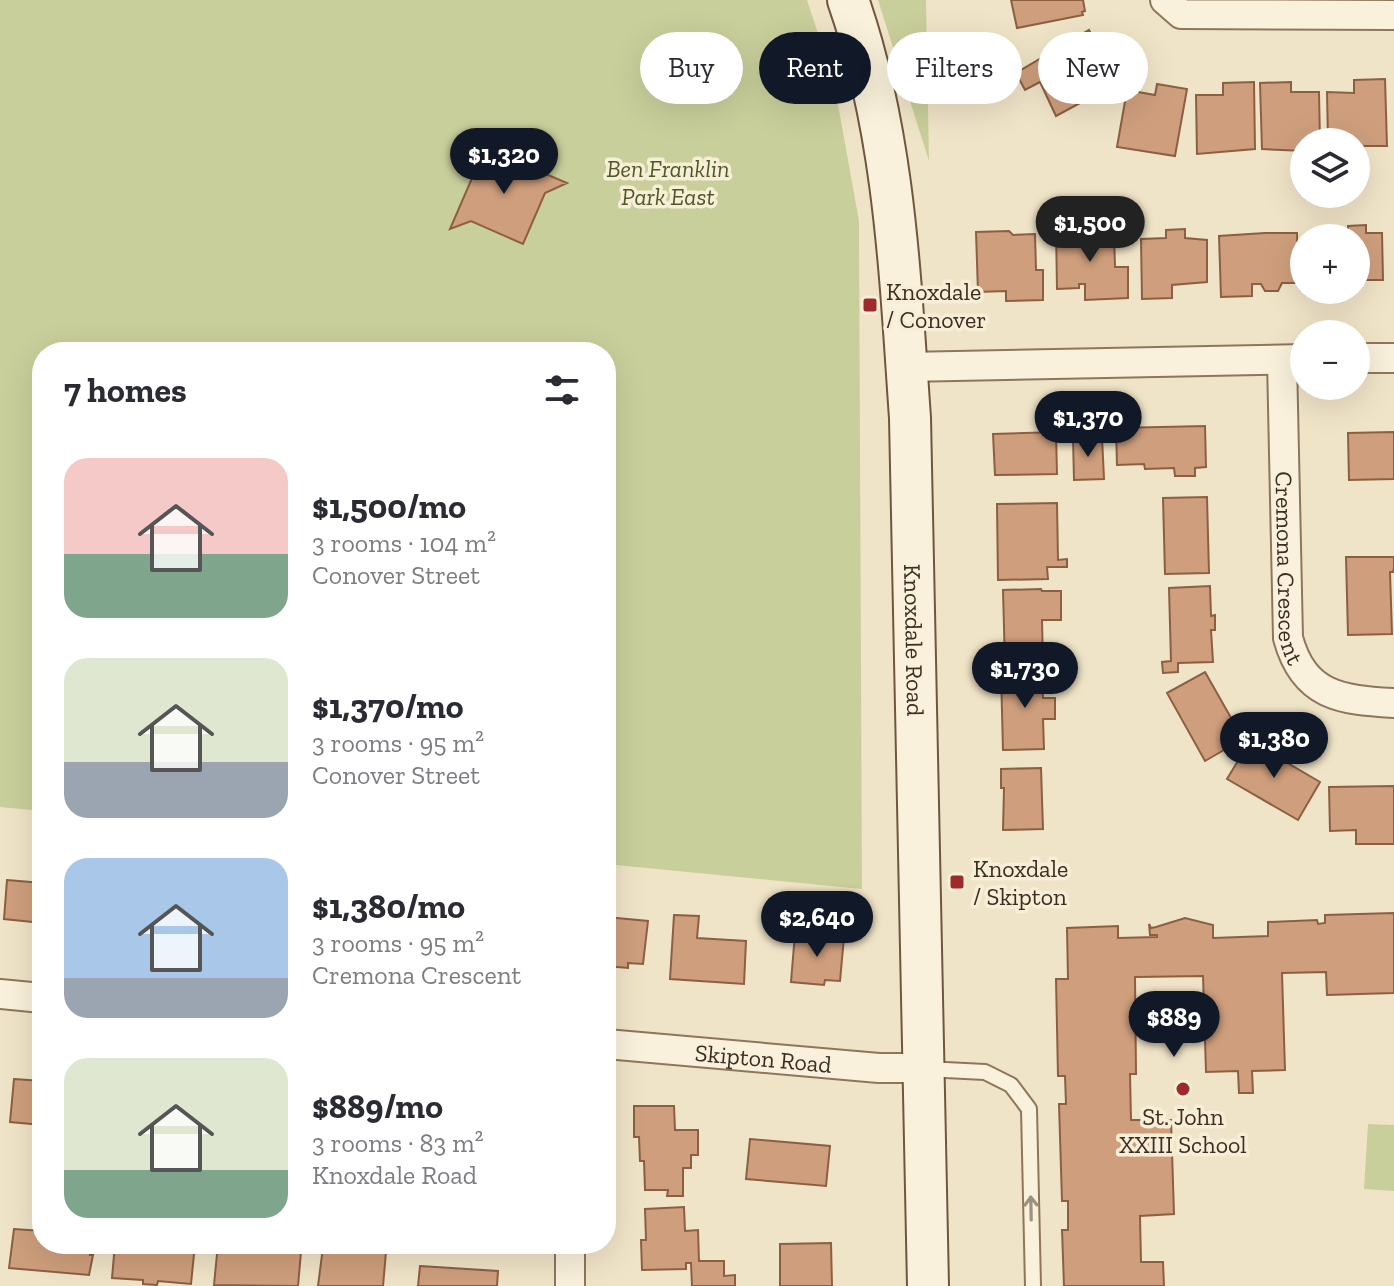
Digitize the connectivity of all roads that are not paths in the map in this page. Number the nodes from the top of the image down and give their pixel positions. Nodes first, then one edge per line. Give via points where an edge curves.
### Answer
1 (848, 0) edge
2 (1165, 0) edge
3 (1394, 15) edge
4 (1370, 358) edge
5 (1394, 358) edge
6 (1290, 360) edge
7 (906, 367) junction
8 (1292, 400) edge
9 (1394, 703) edge
10 (0, 994) edge
11 (32, 997) edge
12 (616, 1045) edge
13 (922, 1068) junction
14 (570, 1254) edge
15 (570, 1286) edge
16 (928, 1286) edge
17 (1033, 1286) edge

1 - 7 street, Knoxdale Road via 883,129
2 - 3 street via 1181,14
4 - 5 street
6 - 7 street
7 - 13 street, Knoxdale Road
8 - 9 street, Cremona Crescent via 1288,638 1294,658 1320,690
10 - 11 street
12 - 13 street, Skipton Road
13 - 16 street, Knoxdale Road
17 -> 13 lane via 1029,1109 1011,1085 985,1072
14 - 15 street

